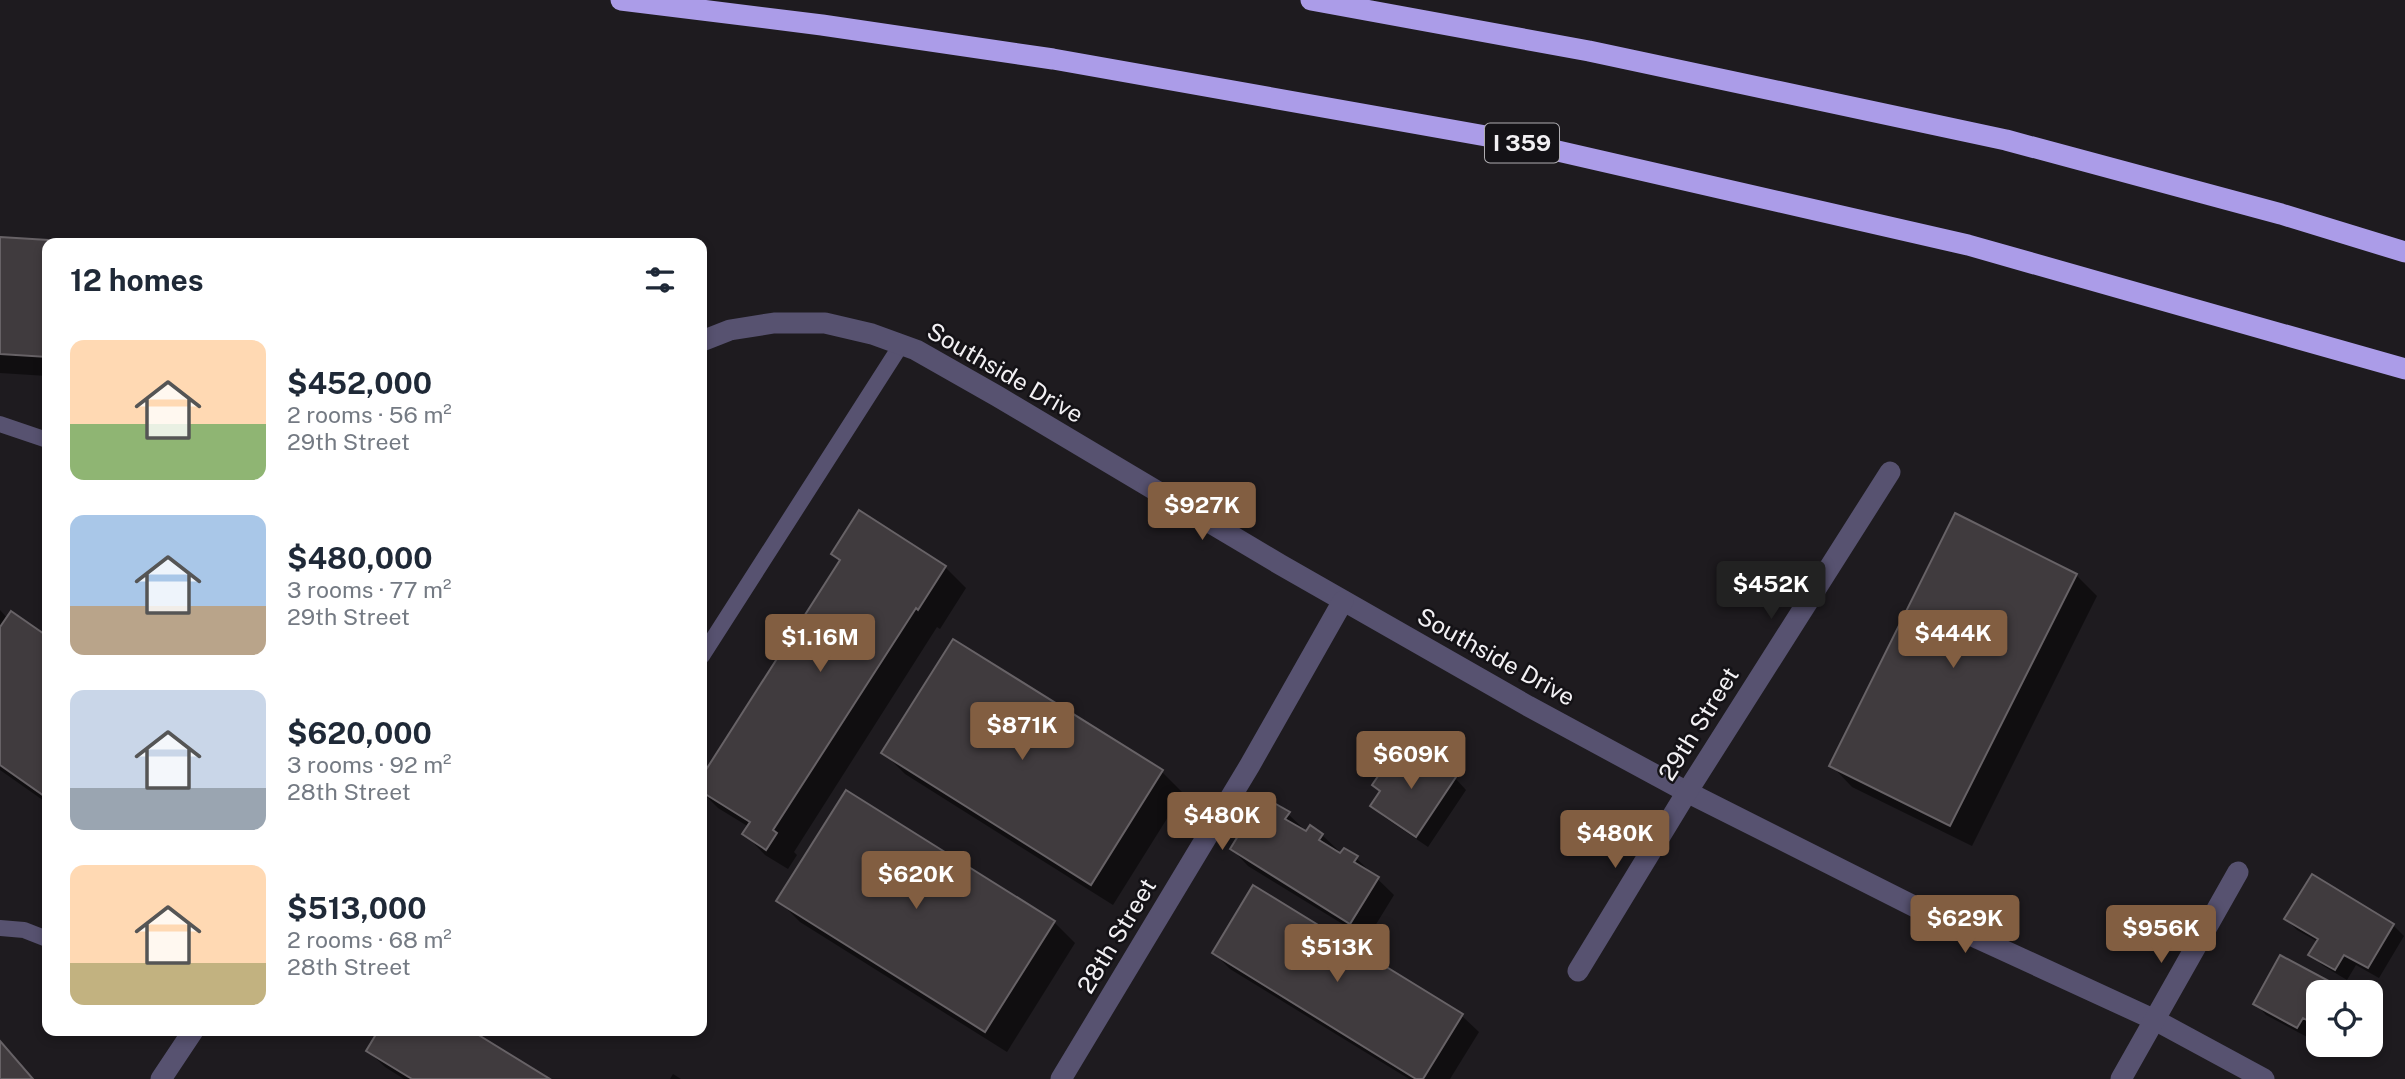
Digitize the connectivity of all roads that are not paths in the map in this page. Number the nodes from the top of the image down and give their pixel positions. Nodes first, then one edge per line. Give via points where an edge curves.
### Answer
1 (621, 0) edge
2 (1311, 0) edge
3 (2405, 252) edge
4 (707, 339) edge
5 (901, 345) junction
6 (2405, 369) edge
7 (0, 424) edge
8 (42, 438) edge
9 (1890, 472) dead end
10 (1343, 601) junction
11 (707, 648) edge
12 (1687, 792) junction
13 (2238, 872) dead end
14 (0, 928) edge
15 (42, 937) edge
16 (1578, 971) dead end
17 (2155, 1020) junction
18 (190, 1036) edge
19 (162, 1079) edge
20 (1061, 1079) edge
21 (2120, 1079) edge
22 (2264, 1079) edge

1 - 6 highway, I 359 via 1053,59 1514,141 1968,245
2 - 3 highway via 1589,51 2006,140
4 - 5 street, Southside Drive via 774,323 825,323
5 - 10 street, Southside Drive via 997,396
5 - 11 lane
7 - 8 lane
9 - 12 street, 29th Street
10 - 12 street, Southside Drive
10 - 20 street, 28th Street
12 - 16 street, 29th Street
12 - 17 street, Southside Drive via 1979,939
13 - 17 street
14 - 15 lane
17 - 21 street
17 - 22 street, Southside Drive
18 - 19 street

